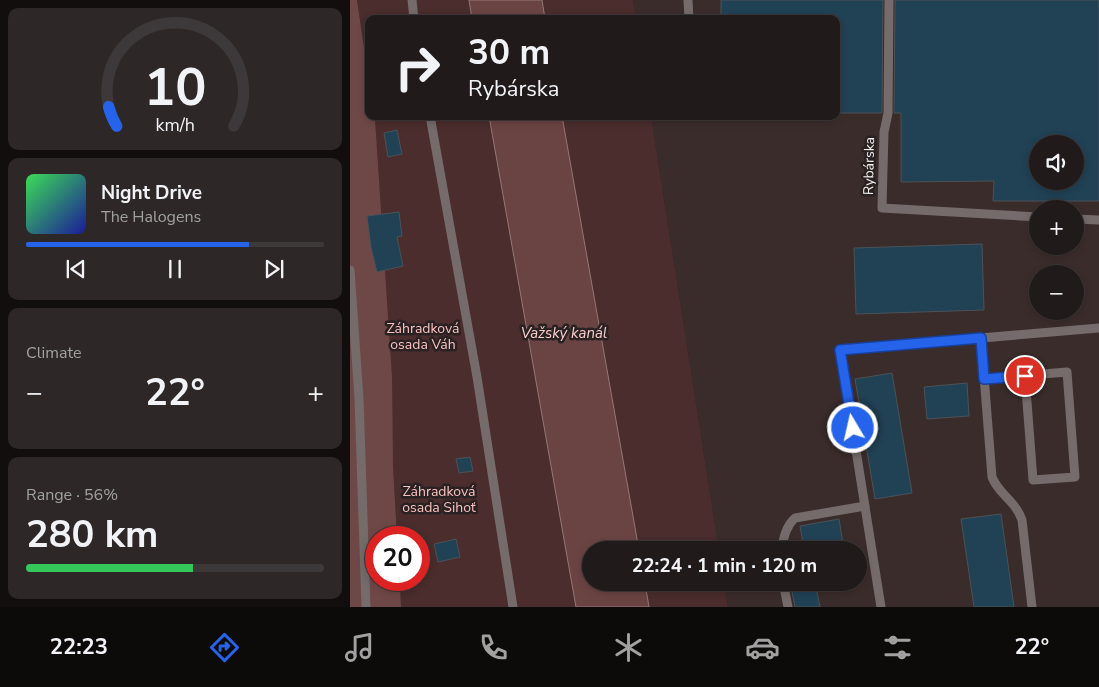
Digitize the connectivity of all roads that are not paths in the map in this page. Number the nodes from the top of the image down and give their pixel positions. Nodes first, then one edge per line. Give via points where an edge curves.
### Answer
1 (412, 0) edge
2 (688, 0) edge
3 (889, 0) edge
4 (414, 15) edge
5 (689, 15) edge
6 (431, 120) edge
7 (1029, 216) edge
8 (1084, 219) edge
9 (1099, 220) edge
10 (350, 270) edge
11 (1099, 328) edge
12 (981, 338) junction
13 (1025, 376) junction
14 (984, 379) junction
15 (865, 506) junction
16 (784, 541) edge
17 (785, 591) edge
18 (366, 607) edge
19 (512, 607) edge
20 (788, 607) edge
21 (881, 607) edge
22 (1032, 607) edge

1 - 4 lane
2 - 5 lane
3 - 7 lane, Rybárska via 888,114 884,132 882,208
6 - 19 lane via 477,377
8 - 9 lane
10 - 18 lane via 359,398
11 - 12 lane
12 - 14 lane
12 - 15 lane via 840,350
13 - 13 lane via 1066,372 1075,477 1033,480
13 - 14 lane
14 - 22 lane via 992,477 1022,520
15 - 16 lane via 795,518
15 - 21 lane
17 - 20 lane

